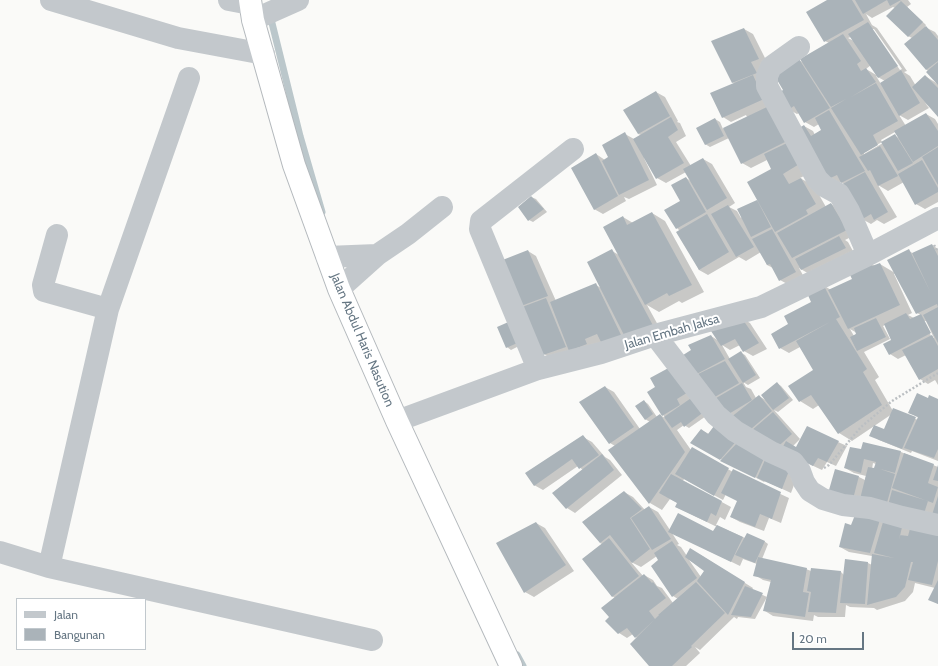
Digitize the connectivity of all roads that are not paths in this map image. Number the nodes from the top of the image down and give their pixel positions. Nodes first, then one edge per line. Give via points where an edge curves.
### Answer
1 (51, 0) edge
2 (229, 0) edge
3 (298, 0) edge
4 (251, 8) edge
5 (799, 47) dead end
6 (264, 54) junction
7 (189, 78) dead end
8 (573, 149) dead end
9 (442, 207) dead end
10 (938, 218) edge
11 (57, 235) dead end
12 (377, 255) junction
13 (868, 255) junction
14 (327, 257) junction
15 (339, 290) junction
16 (108, 310) junction
17 (655, 335) junction
18 (538, 369) junction
19 (397, 421) junction
20 (938, 525) edge
21 (0, 552) edge
22 (49, 567) junction
23 (372, 640) dead end
24 (511, 666) edge

1 - 6 street via 178,38
2 - 4 street
3 - 4 street
4 - 6 highway, Jalan Abdul Haris Nasution
5 - 13 street via 771,67 767,76 767,86 817,179 838,194 846,205
6 - 14 highway, Jalan Abdul Haris Nasution via 294,165
7 - 16 street
8 - 18 street via 481,221 480,229
9 - 12 street
10 - 13 street, Jalan Embah Jaksa
11 - 16 street via 43,285 44,291
12 - 14 street
12 - 15 street
13 - 17 street, Jalan Embah Jaksa via 761,307
14 - 15 highway, Jalan Abdul Haris Nasution
15 - 19 highway, Jalan Abdul Haris Nasution
16 - 22 street
17 - 18 street, Jalan Embah Jaksa via 601,353
17 - 20 street via 716,415 740,434 793,462 810,491 823,499 843,505 870,508
18 - 19 street, Jalan Embah Jaksa
19 - 24 highway, Jalan Abdul Haris Nasution
21 - 22 street
22 - 23 street

